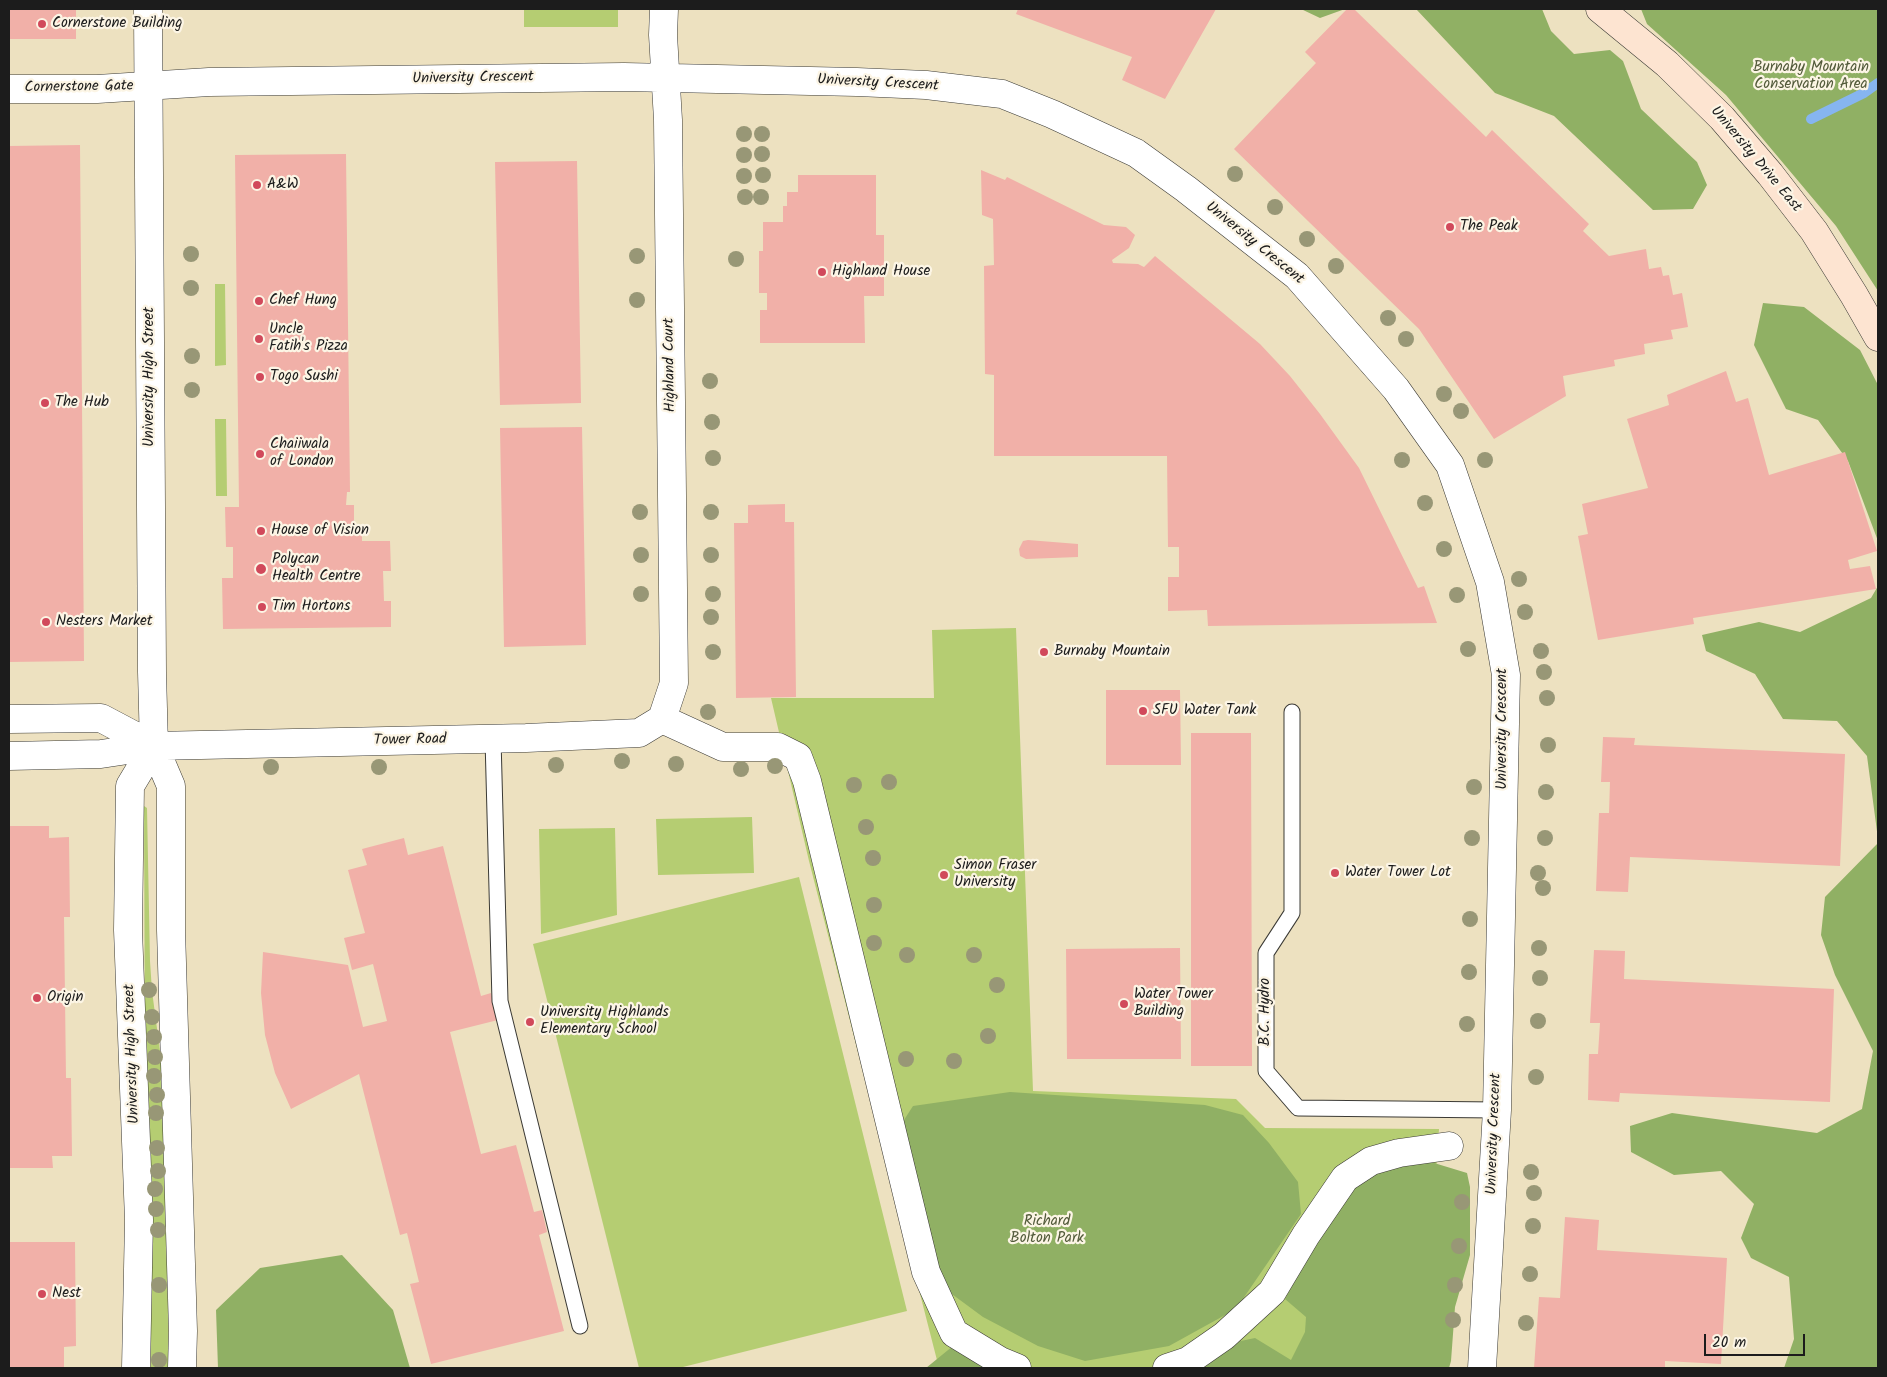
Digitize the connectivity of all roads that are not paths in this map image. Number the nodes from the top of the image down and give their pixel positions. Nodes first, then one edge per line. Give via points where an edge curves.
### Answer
1 (148, 9) edge
2 (664, 9) edge
3 (1600, 9) edge
4 (666, 78) junction
5 (148, 86) junction
6 (9, 89) edge
7 (1878, 337) edge
8 (1292, 712) dead end
9 (662, 718) junction
10 (9, 719) edge
11 (493, 739) junction
12 (154, 746) junction
13 (9, 756) edge
14 (1497, 1110) junction
15 (1450, 1146) dead end
16 (580, 1326) dead end
17 (136, 1368) edge
18 (182, 1368) edge
19 (1018, 1368) edge
20 (1167, 1368) edge
21 (1482, 1368) edge

1 - 5 street, University High Street
2 - 4 street, Highland Court
3 - 7 street, University Drive East via 1667,64 1722,118 1770,174 1814,231
4 - 5 street, University Crescent via 209,82
4 - 9 street, Highland Court via 674,683
4 - 14 street, University Crescent via 926,85 1002,94 1052,114 1136,153 1297,276 1396,389 1450,465 1490,582 1506,675
5 - 6 street, Cornerstone Gate
5 - 12 street, University High Street
8 - 14 lane, B.C. Hydro via 1292,912 1266,953 1266,1071 1298,1108
9 - 11 street, Tower Road via 640,733
9 - 19 street via 722,747 778,747 798,757 808,781 926,1272 954,1333
10 - 12 street, Tower Road via 101,718
11 - 12 street, Tower Road
11 - 16 lane via 500,1001
12 - 13 street, Tower Road via 101,754
12 - 17 street, University High Street via 130,786 128,930 139,1220
12 - 18 street, University High Street via 171,786 171,930
14 - 21 street, University Crescent
15 - 20 street via 1399,1153 1371,1161 1345,1178 1272,1292 1224,1336 1188,1361

